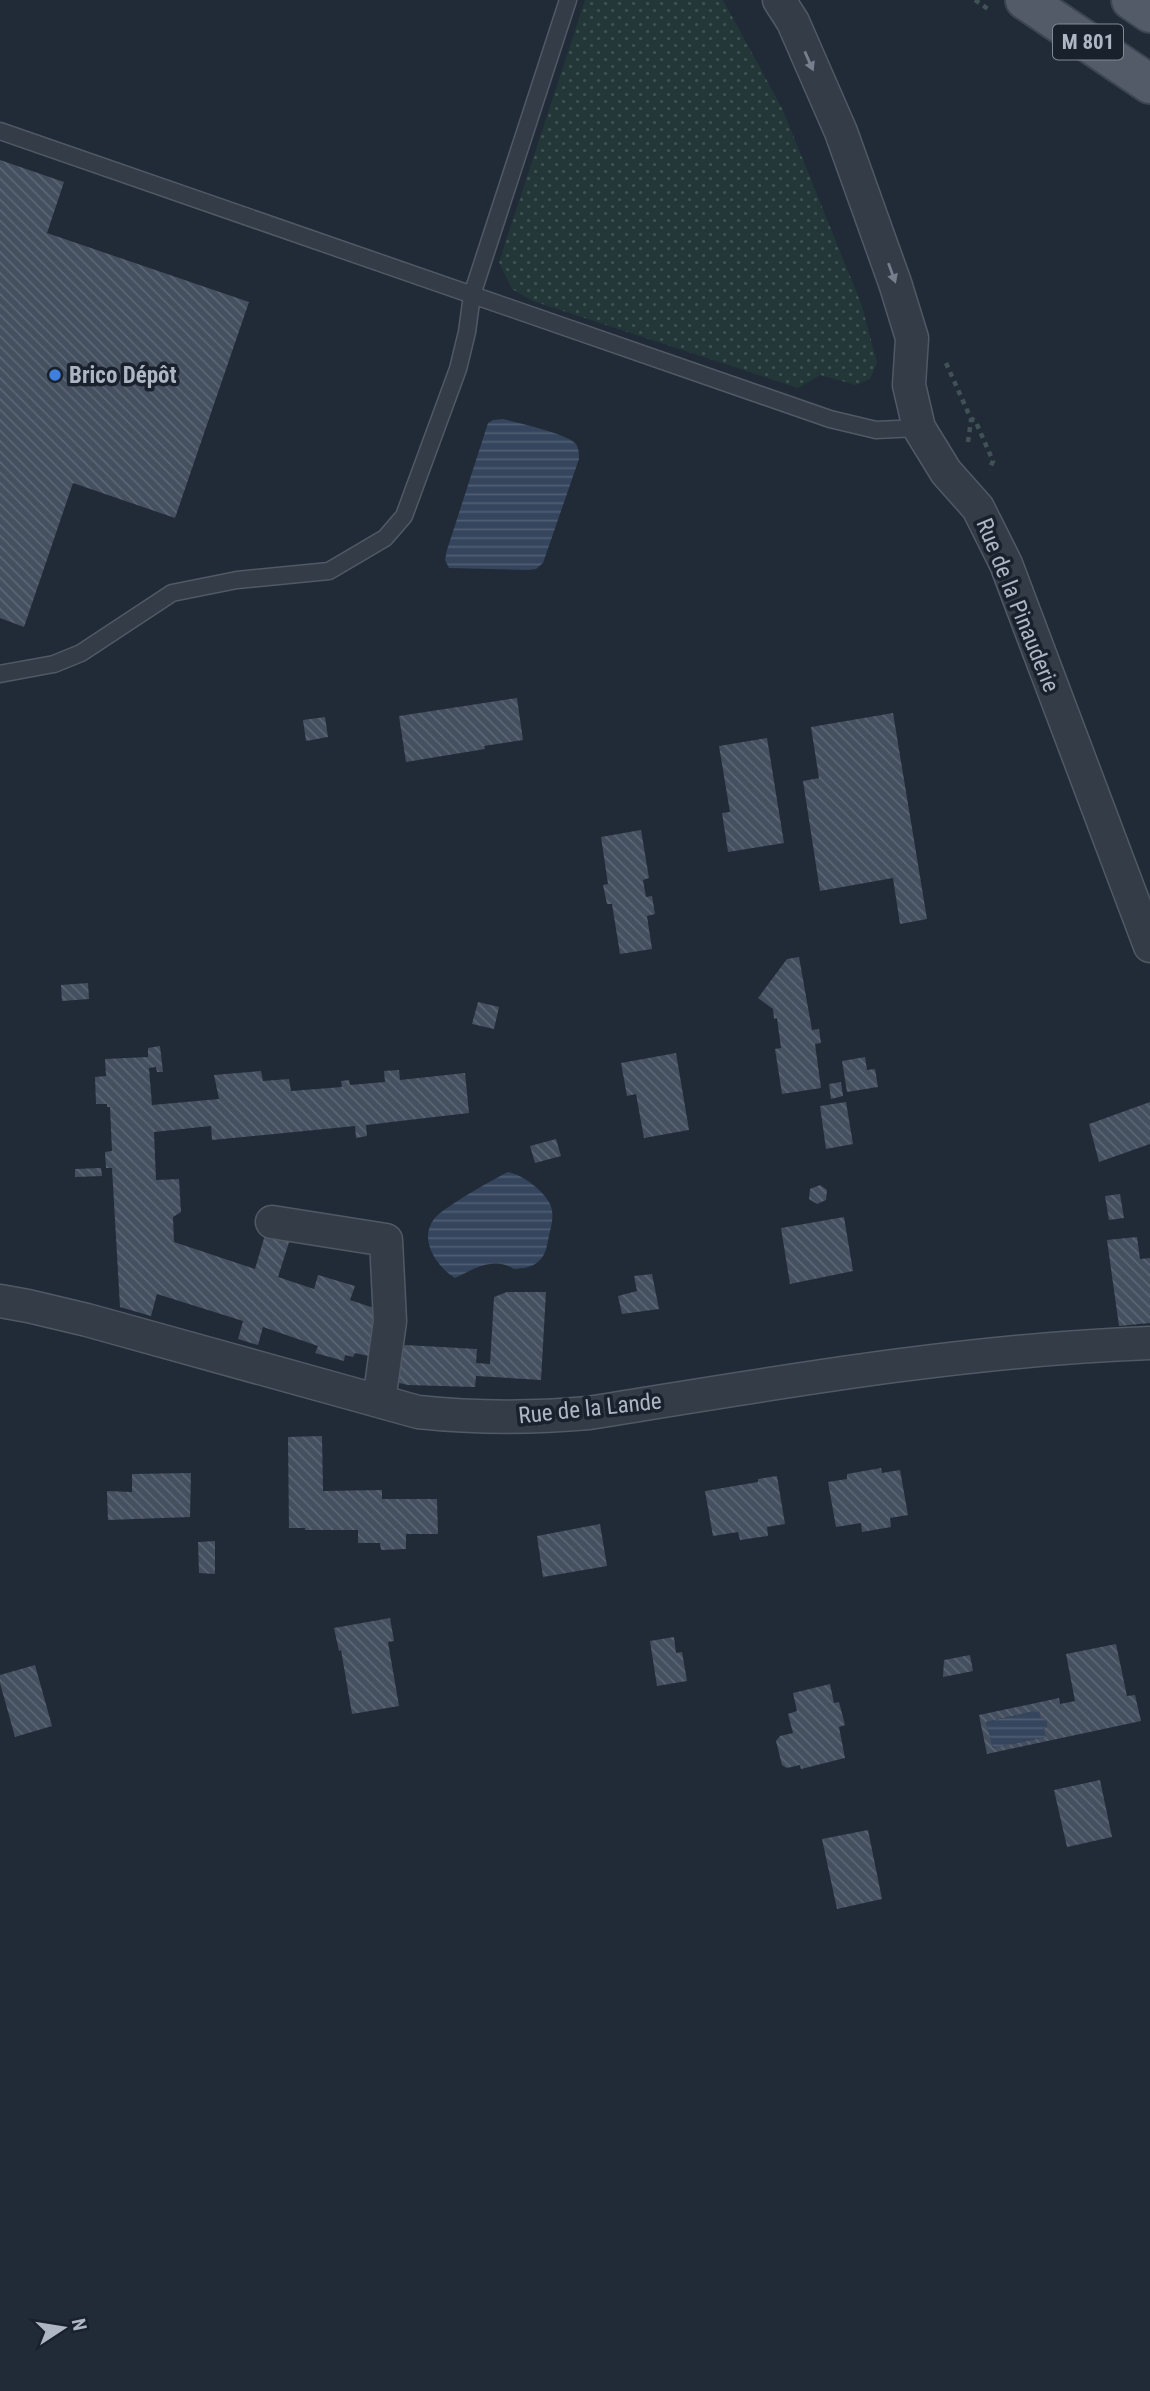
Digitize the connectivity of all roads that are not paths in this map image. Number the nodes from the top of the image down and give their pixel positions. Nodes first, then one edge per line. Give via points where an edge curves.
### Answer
1 (568, 0) edge
2 (779, 0) edge
3 (1025, 0) edge
4 (1130, 0) edge
5 (1150, 13) edge
6 (1150, 84) edge
7 (0, 131) edge
8 (472, 295) junction
9 (919, 428) junction
10 (0, 674) edge
11 (1150, 946) edge
12 (272, 1222) dead end
13 (0, 1301) edge
14 (1150, 1343) edge
15 (379, 1401) junction

1 - 8 lane
2 -> 9 street, Rue de la Pinauderie via 841,132 895,284 912,338 909,384
3 - 6 main road, M 801
4 - 5 main road, M 801
7 - 8 lane
8 - 9 lane via 830,419 876,430
8 - 10 lane via 453,382 404,516 385,538 329,570 172,593 81,653 54,664
9 - 11 street, Rue de la Pinauderie via 946,472 978,508 1006,564
12 - 15 street via 386,1240 390,1321
13 - 15 street, Rue de la Lande via 87,1320
14 - 15 street, Rue de la Lande via 911,1364 542,1417 418,1412

